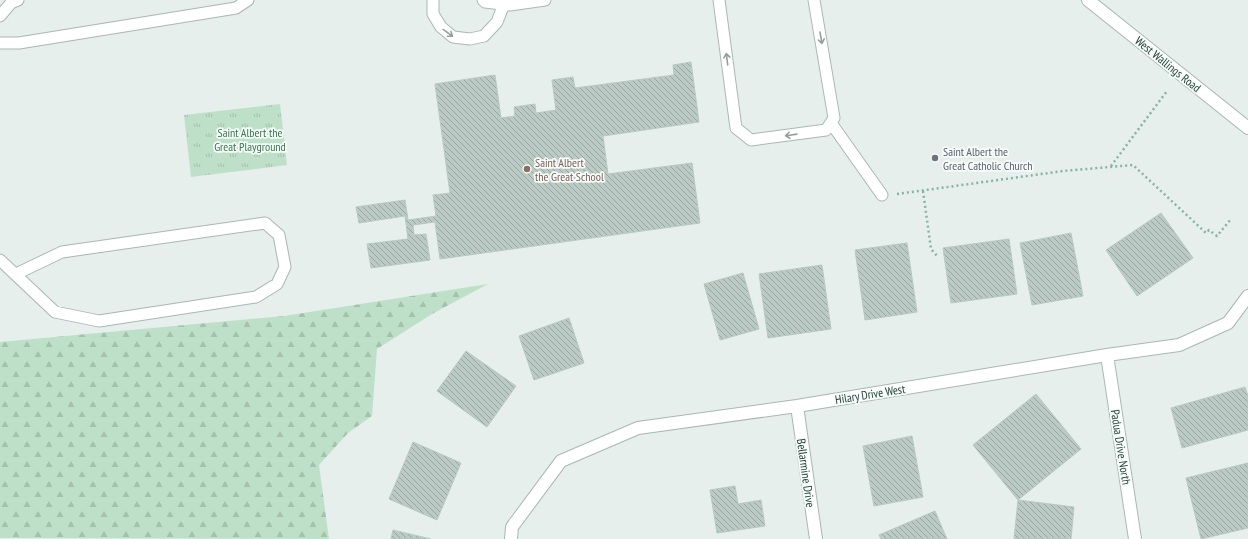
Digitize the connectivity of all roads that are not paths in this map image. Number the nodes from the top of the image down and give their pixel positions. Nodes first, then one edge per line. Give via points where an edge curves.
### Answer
1 (18, 0) edge
2 (248, 0) edge
3 (433, 0) edge
4 (483, 0) edge
5 (546, 0) edge
6 (719, 0) edge
7 (814, 0) edge
8 (1088, 0) edge
9 (504, 4) junction
10 (0, 16) edge
11 (0, 43) edge
12 (831, 123) junction
13 (1248, 128) edge
14 (882, 195) road end
15 (0, 260) edge
16 (16, 274) junction
17 (1248, 296) edge
18 (1107, 355) junction
19 (797, 406) junction
20 (511, 533) edge
21 (816, 539) edge
22 (1135, 539) edge

1 - 10 lane
2 - 11 lane via 236,8 18,44
3 -> 9 lane via 433,14 441,27 453,37 470,39 484,36 497,22
4 - 9 lane
5 - 9 lane
12 -> 6 lane via 826,130 751,140 736,128
7 -> 12 lane via 834,118
8 - 13 street, West Wallings Road
12 - 14 lane
15 - 16 lane
16 - 16 lane via 62,252 265,223 279,235 284,267 277,284 256,297 99,321 55,312
17 - 18 street, Hilary Drive West via 1228,323 1179,345
18 - 19 street, Hilary Drive West
18 - 22 street, Padua Drive North
19 - 20 street, Hilary Drive West via 638,428 561,461
19 - 21 street, Bellarmine Drive

